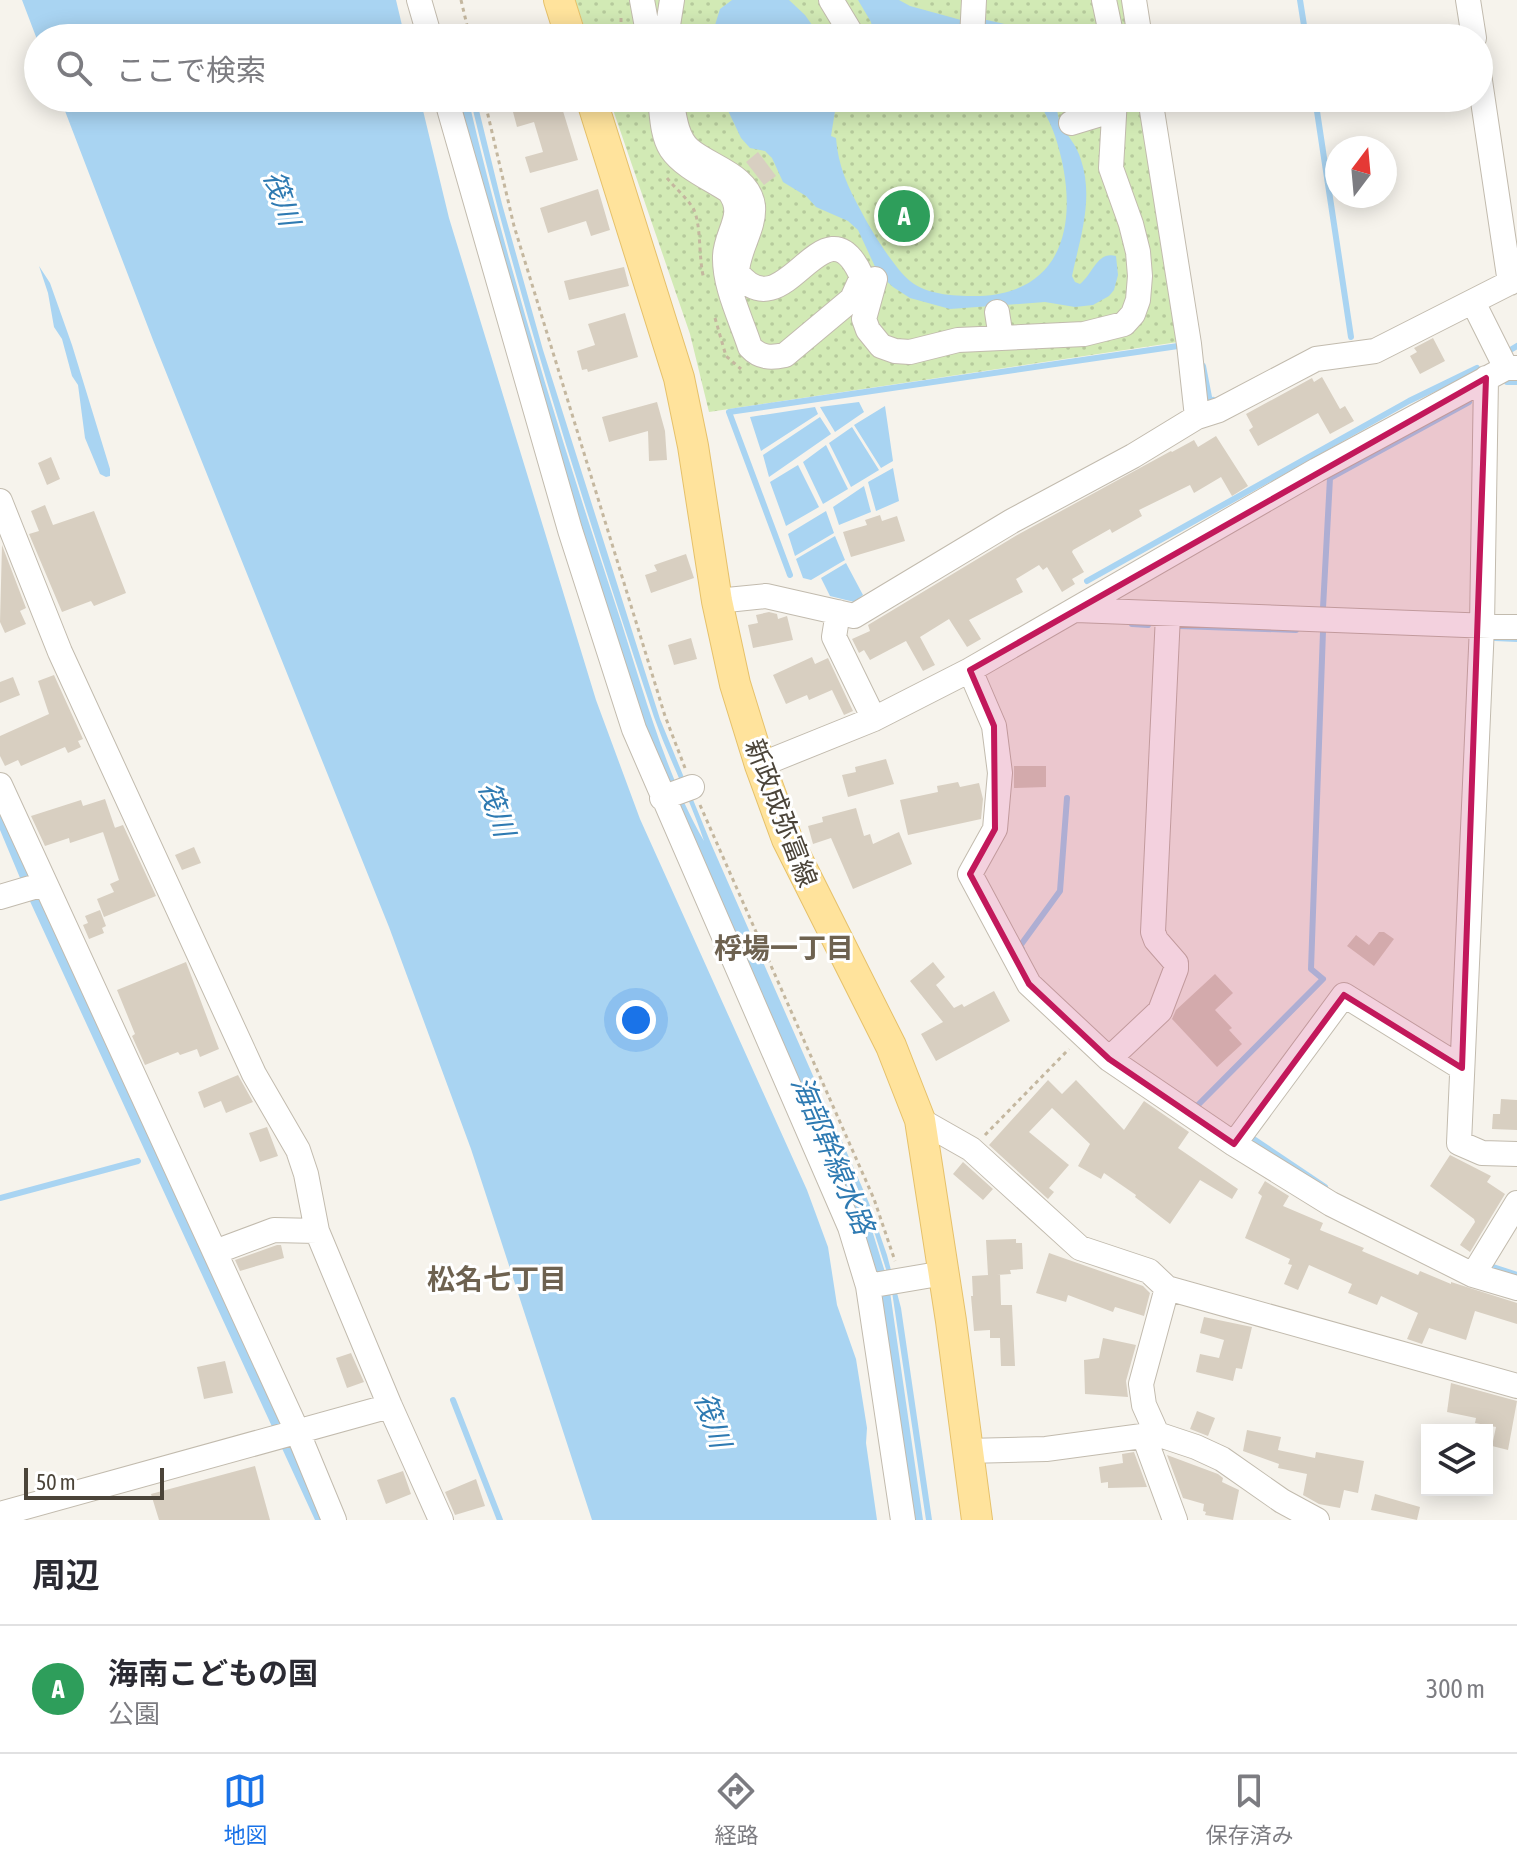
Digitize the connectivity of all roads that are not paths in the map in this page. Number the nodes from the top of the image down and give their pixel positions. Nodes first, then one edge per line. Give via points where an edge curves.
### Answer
1 (419, 0) edge
2 (559, 0) edge
3 (672, 0) edge
4 (831, 0) edge
5 (1104, 0) edge
6 (1134, 0) edge
7 (1468, 0) edge
8 (632, 3) edge
9 (426, 24) edge
10 (567, 24) edge
11 (642, 24) edge
12 (668, 24) edge
13 (846, 24) edge
14 (1109, 24) edge
15 (1138, 24) edge
16 (1472, 24) edge
17 (450, 112) edge
18 (595, 112) edge
19 (662, 112) edge
20 (674, 112) edge
21 (1096, 112) edge
22 (1114, 112) edge
23 (1152, 112) edge
24 (1485, 112) edge
25 (1071, 123) dead end
26 (875, 279) dead end
27 (1513, 281) edge
28 (1473, 302) junction
29 (997, 312) dead end
30 (1001, 338) junction
31 (1506, 365) edge
32 (1197, 417) junction
33 (0, 501) edge
34 (717, 601) junction
35 (1076, 610) junction
36 (838, 612) junction
37 (1168, 615) junction
38 (1482, 626) junction
39 (1517, 627) edge
40 (970, 670) junction
41 (874, 719) junction
42 (760, 765) junction
43 (0, 785) edge
44 (36, 887) junction
45 (0, 897) edge
46 (1109, 1059) junction
47 (1462, 1068) junction
48 (920, 1120) junction
49 (1234, 1144) junction
50 (1517, 1154) edge
51 (1517, 1203) edge
52 (317, 1231) junction
53 (215, 1252) junction
54 (944, 1273) junction
55 (1473, 1275) junction
56 (871, 1286) junction
57 (1167, 1288) junction
58 (1517, 1288) edge
59 (1517, 1386) edge
60 (390, 1406) junction
61 (1151, 1435) junction
62 (287, 1436) junction
63 (966, 1451) junction
64 (1283, 1510) edge
65 (0, 1514) edge
66 (334, 1520) edge
67 (441, 1520) edge
68 (903, 1520) edge
69 (977, 1520) edge
70 (1175, 1520) edge
71 (1317, 1520) edge

1 - 9 street
2 - 10 main road
3 - 12 street
4 - 13 street
5 - 14 street
6 - 15 street
7 - 16 street
8 - 11 street
17 - 56 street via 570,530 634,729 678,793
18 - 34 main road, 新政成弥富線 via 679,378
19 - 20 street via 671,150 733,197 737,220 725,250 725,271 750,347 764,356 785,355 852,299 862,277 855,260 830,249 768,290 745,283 737,272 752,222 747,189 688,149
21 - 25 street
22 - 30 street via 1111,168 1138,252 1133,314 1124,324 1097,331
23 - 32 street
24 - 27 street
26 - 30 street via 864,319 881,346 910,352 958,340
27 - 28 street
28 - 31 street
28 - 32 street via 1375,351 1316,359
29 - 30 street
31 - 35 street
31 - 38 street
32 - 36 street via 854,616
33 - 52 street via 60,652 254,1074 298,1150
34 - 36 street via 766,596
34 - 42 main road, 新政成弥富線
35 - 37 street
35 - 40 street
36 - 41 street via 834,637
37 - 38 street
37 - 46 street via 1153,932 1176,969 1160,1011
38 - 39 street
38 - 47 street
40 - 41 street
40 - 46 street via 994,726 1000,773 995,829 970,874 1029,984
41 - 42 street
42 - 48 main road, 新政成弥富線 via 787,839 891,1046
43 - 44 street
44 - 45 street
44 - 53 street
46 - 49 street
47 - 49 street via 1344,995
47 - 50 street via 1459,1143 1482,1153
48 - 54 main road, 新政成弥富線
48 - 57 street via 971,1149 1080,1248 1149,1271
49 - 55 street via 1331,1204
51 - 55 street
52 - 53 street via 274,1230
52 - 60 street
53 - 62 street
54 - 56 street
54 - 63 main road, 新政成弥富線
55 - 58 street
56 - 68 street
57 - 59 street
57 - 61 street via 1141,1384
60 - 62 street
60 - 67 street
61 - 63 street via 1046,1449
61 - 64 street via 1222,1459
61 - 70 street
62 - 65 street
62 - 66 street
63 - 69 main road, 新政成弥富線
64 - 71 street

